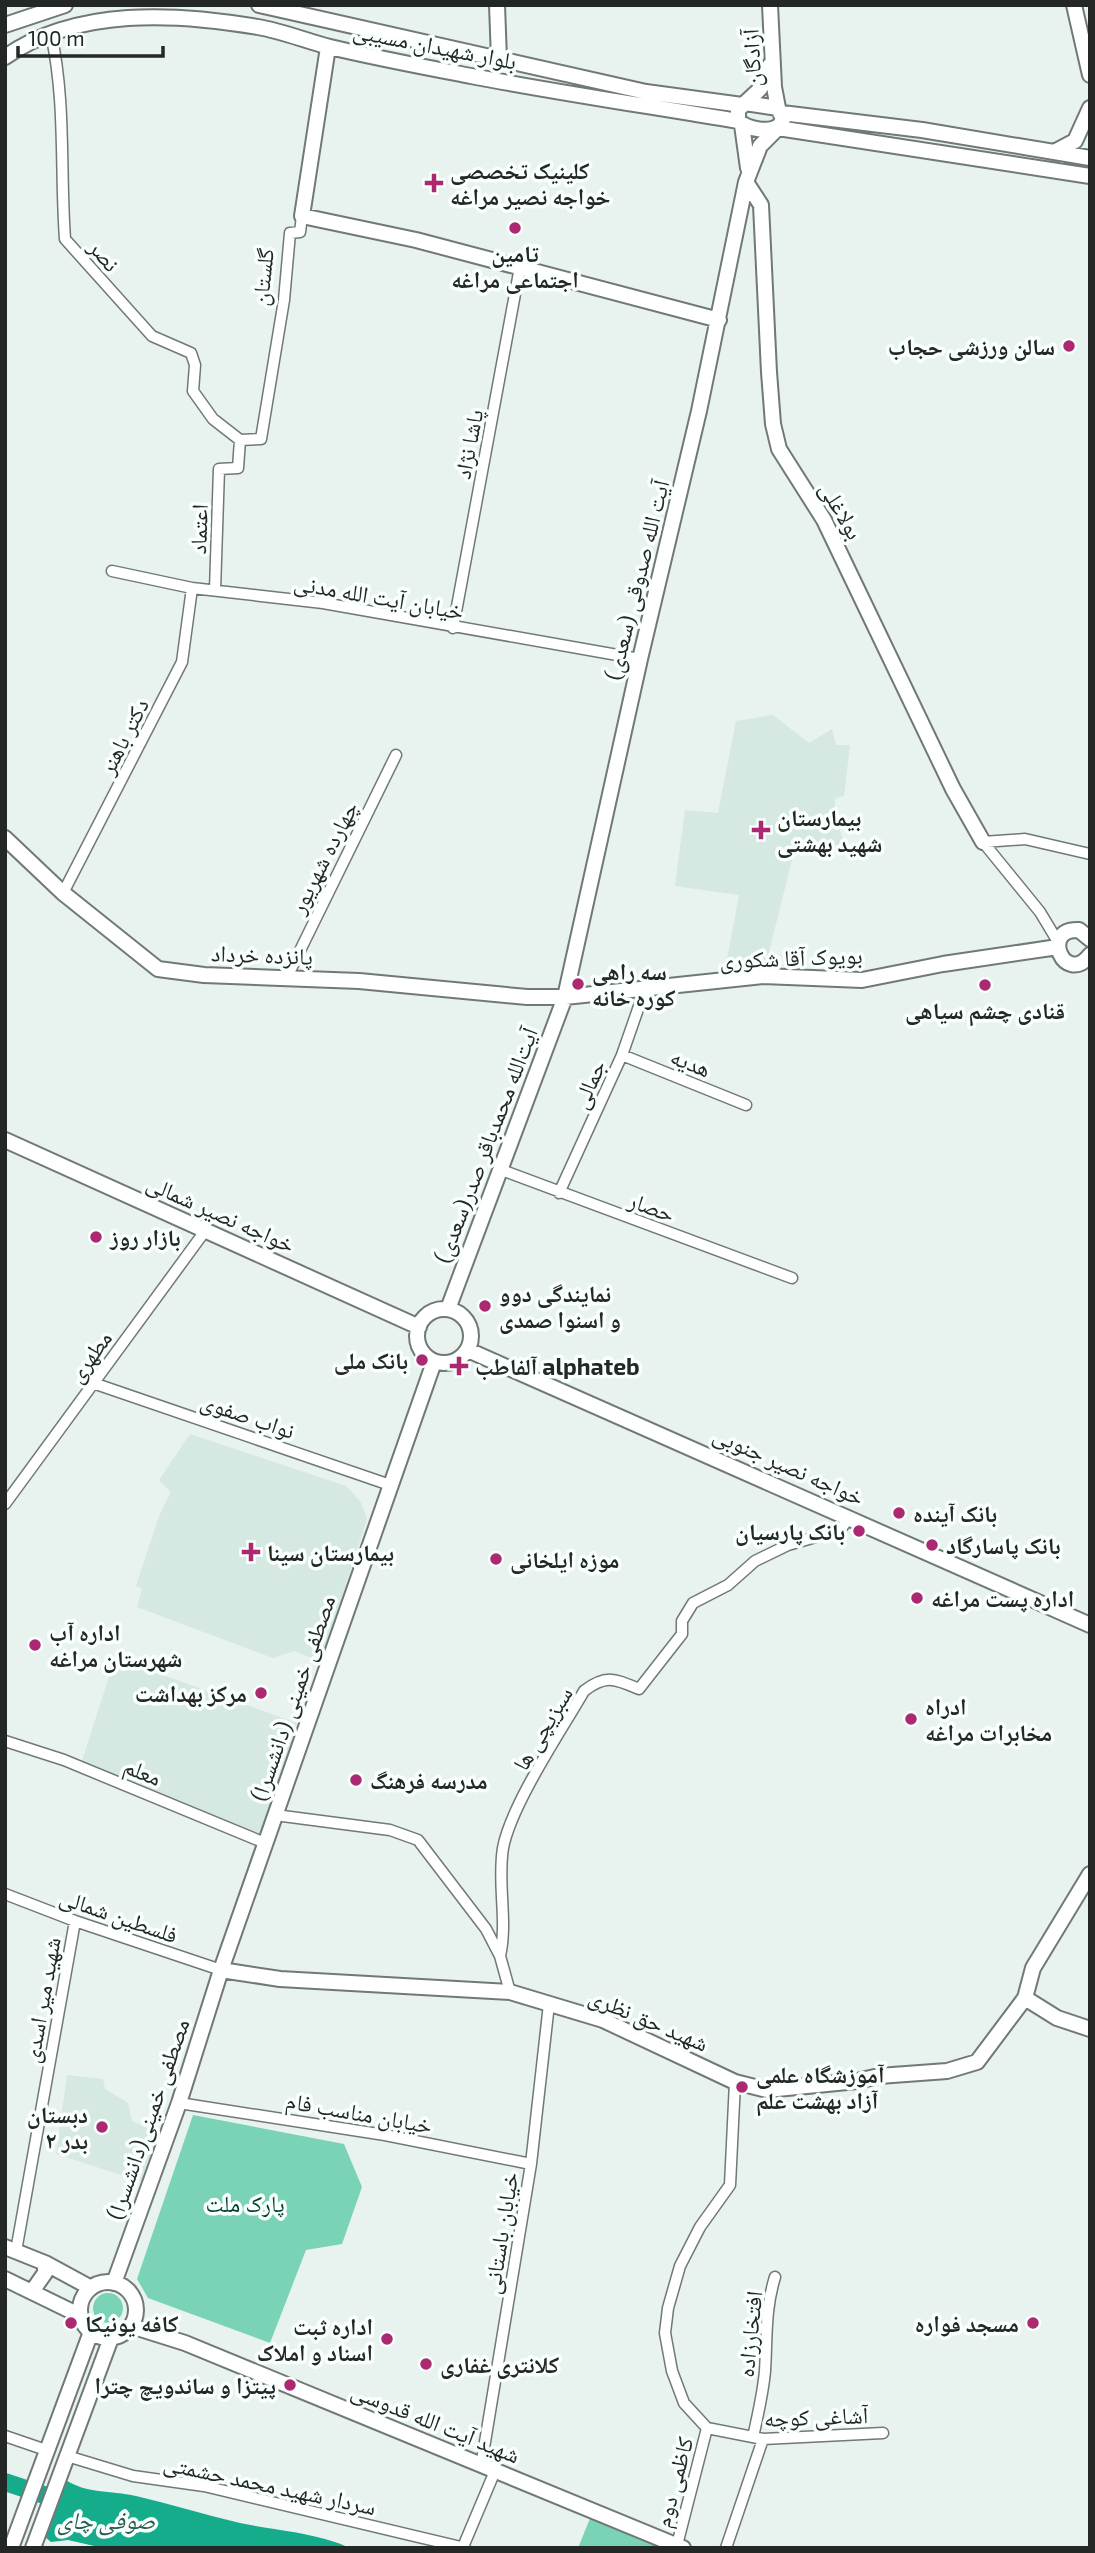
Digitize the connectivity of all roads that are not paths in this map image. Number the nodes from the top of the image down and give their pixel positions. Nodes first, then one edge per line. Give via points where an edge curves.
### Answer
1 (65, 5) edge
2 (259, 5) edge
3 (497, 5) edge
4 (771, 5) edge
5 (1074, 5) edge
6 (125, 11) edge
7 (168, 11) edge
8 (5, 25) edge
9 (51, 34) junction
10 (328, 47) junction
11 (773, 54) junction
12 (5, 57) edge
13 (499, 60) junction
14 (1090, 75) edge
15 (743, 104) junction
16 (1090, 108) edge
17 (780, 110) junction
18 (740, 123) junction
19 (865, 123) junction
20 (777, 129) junction
21 (863, 141) junction
22 (1040, 149) junction
23 (1056, 151) junction
24 (1090, 158) edge
25 (1038, 168) junction
26 (1059, 172) junction
27 (1090, 176) edge
28 (747, 178) junction
29 (1090, 189) edge
30 (302, 215) junction
31 (520, 267) junction
32 (719, 320) junction
33 (240, 440) junction
34 (112, 571) dead end
35 (192, 588) junction
36 (215, 590) junction
37 (453, 628) junction
38 (640, 659) junction
39 (396, 755) dead end
40 (5, 838) edge
41 (983, 842) junction
42 (1090, 853) edge
43 (63, 893) junction
44 (1088, 933) edge
45 (1058, 945) junction
46 (1087, 962) edge
47 (287, 977) junction
48 (645, 989) junction
49 (565, 997) junction
50 (622, 1055) junction
51 (746, 1105) dead end
52 (5, 1140) edge
53 (499, 1169) junction
54 (559, 1193) junction
55 (205, 1231) junction
56 (792, 1278) dead end
57 (448, 1309) junction
58 (419, 1327) junction
59 (468, 1350) junction
60 (434, 1362) junction
61 (93, 1383) junction
62 (390, 1485) junction
63 (5, 1504) edge
64 (850, 1517) junction
65 (1090, 1625) edge
66 (5, 1741) edge
67 (275, 1815) junction
68 (265, 1843) junction
69 (1090, 1874) edge
70 (5, 1894) edge
71 (75, 1922) junction
72 (499, 1955) junction
73 (220, 1970) junction
74 (510, 1992) junction
75 (1025, 1998) junction
76 (549, 2004) junction
77 (1090, 2029) edge
78 (735, 2082) junction
79 (179, 2103) junction
80 (531, 2164) junction
81 (11, 2249) edge
82 (45, 2263) junction
83 (775, 2277) dead end
84 (5, 2279) edge
85 (114, 2283) junction
86 (91, 2288) junction
87 (33, 2290) junction
88 (81, 2316) junction
89 (131, 2326) junction
90 (91, 2332) junction
91 (111, 2338) junction
92 (707, 2428) junction
93 (883, 2432) dead end
94 (5, 2436) edge
95 (758, 2438) junction
96 (46, 2450) junction
97 (67, 2456) junction
98 (488, 2468) junction
99 (14, 2541) edge
100 (35, 2544) edge
101 (680, 2547) edge
102 (464, 2548) edge
103 (726, 2548) edge

1 - 8 street
2 - 13 street, بلوار شهیدان مسیبی
3 - 13 street
4 - 11 street, آزادگان
5 - 14 street
6 - 7 street, بلوار شهیدان مسیبی
6 - 9 street, بلوار شهیدان مسیبی
7 - 10 street, بلوار شهیدان مسیبی via 260,27
9 - 12 street, بلوار شهیدان مسیبی
9 - 33 street, نصر via 65,239 152,335 191,353 193,391 213,419
10 - 18 street, بلوار شهیدان مسیبی
10 - 30 street, گلستان
11 - 15 street via 760,89
11 - 17 street, آزادگان
13 - 15 street, بلوار شهیدان مسیبی via 646,92
15 - 17 street, بلوار شهیدان مسیبی
15 - 18 street via 738,110
16 - 23 street via 1075,141
17 - 19 street
17 - 20 street via 783,119
18 - 20 street, بلوار شهیدان مسیبی
18 - 28 street
19 - 21 street via 857,135
19 - 22 street
20 - 21 street
20 - 28 street via 760,146
21 - 25 street
22 - 23 street
22 - 25 street via 1046,159
23 - 24 street
25 - 26 street
26 - 27 street
26 - 29 street
28 - 32 street, آیت الله صدوقی (سعدی)
28 - 41 street, بولاغلی via 761,205 769,372 779,449 824,520
30 - 31 street
30 - 33 street, گلستان via 300,232 290,233 261,439
31 - 32 street
31 - 37 street, پاشا نژاد
32 - 38 street, آیت الله صدوقی (سعدی)
33 - 36 street, اعتماد via 238,468 219,469
34 - 35 street, خیابان آیت الله مدنی
35 - 36 street, خیابان آیت الله مدنی
35 - 43 street, دکتر باهنر via 182,662
36 - 37 street, خیابان آیت الله مدنی via 323,603
37 - 38 street, خیابان آیت الله مدنی
38 - 49 street, آیت الله صدوقی (سعدی)
39 - 47 street, چهارده شهریور
40 - 43 street, پانزده خرداد
41 - 42 street via 1025,839
41 - 45 street, بولاغلی via 1040,912
43 - 47 street, پانزده خرداد via 158,969
44 - 45 street, بویوک آقا شکوری via 1069,931
45 - 46 street via 1066,961
45 - 48 street, بویوک آقا شکوری via 862,980 763,976
47 - 49 street, پانزده خرداد
48 - 49 street, بویوک آقا شکوری
48 - 50 street, جمالی
49 - 53 street, آیت‌الله محمدباقر صدر(سعدی)
50 - 51 street, هدیه
50 - 54 street, جمالی
52 - 55 street, خواجه نصیر شمالی
53 - 54 street, حصار
53 - 57 street, آیت‌الله محمدباقر صدر(سعدی)
54 - 56 street, حصار
55 - 58 street, خواجه نصیر شمالی
55 - 61 street, مطهری
57 - 58 street via 434,1311
57 - 59 street via 469,1326
58 - 60 street via 421,1351
59 - 60 street via 449,1363
59 - 64 street, خواجه نصیر جنوبی
60 - 62 street, مصطفی خمینی (دانشسرا)
61 - 62 street, نواب صفوی
61 - 63 street, مطهری
62 - 67 street, مصطفی خمینی (دانشسرا)
64 - 65 street, خواجه نصیر جنوبی
64 - 72 street, سبزیچی ها via 840,1531 788,1545 755,1561 728,1585 693,1603 682,1621 682,1634 639,1689 610,1679 598,1680 584,1691 508,1830 501,1871 504,1934
66 - 68 street, معلم via 64,1760
67 - 68 street, مصطفی خمینی (دانشسرا)
67 - 72 street via 390,1830 418,1840 486,1928
68 - 73 street, مصطفی خمینی (دانشسرا)
69 - 75 street, شهید حق نظری via 1033,1968
70 - 71 street, فلسطین شمالی
71 - 73 street, فلسطین شمالی
71 - 81 street, شهید میر اسدی
72 - 74 street
73 - 74 street, شهید حق نظری via 280,1979
73 - 79 street, (دانشسرا)مصطفی خمینی
74 - 76 street, شهید حق نظری
75 - 77 street via 1057,2018
75 - 78 street, شهید حق نظری via 989,2051 970,2065 767,2090
76 - 78 street, شهید حق نظری via 603,2020
76 - 80 street, خیابان باستانی
78 - 92 street via 730,2185 680,2266 665,2333 684,2403
79 - 80 street, خیابان مناسب فام
79 - 85 street, (دانشسرا)مصطفی خمینی
80 - 98 street, خیابان باستانی
81 - 82 street
82 - 86 street
82 - 87 street via 45,2273
83 - 95 street, افتخارزاده via 768,2299
84 - 87 street
85 - 86 street
85 - 89 street via 134,2300
86 - 88 street via 82,2300
87 - 88 street
88 - 90 street
89 - 91 street
89 - 98 street, شهید آیت الله قدوسی via 185,2343
90 - 91 street
90 - 96 street
91 - 97 street
92 - 95 street, آشاغی کوچه
92 - 101 street, کاظمی دوم
93 - 95 street, آشاغی کوچه
94 - 96 street
95 - 103 street, افتخارزاده
96 - 99 street
97 - 100 street
97 - 102 street, سردار شهید محمد حشمتی via 133,2476 204,2486
98 - 101 street, شهید آیت الله قدوسی
98 - 102 street, خیابان باستانی

